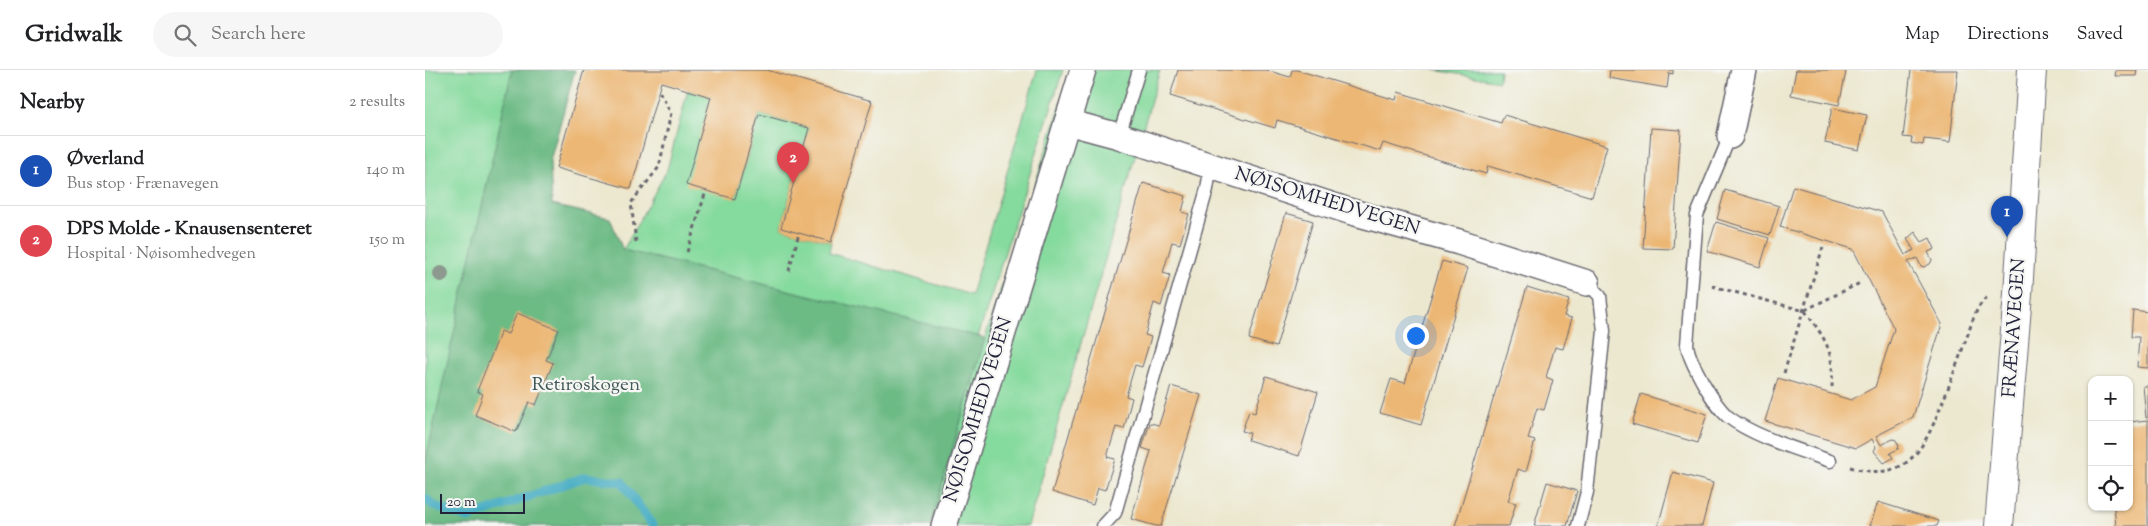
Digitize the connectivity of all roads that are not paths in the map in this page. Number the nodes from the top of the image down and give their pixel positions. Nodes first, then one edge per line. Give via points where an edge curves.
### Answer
1 (1083, 70) edge
2 (1139, 70) edge
3 (1744, 70) edge
4 (2032, 70) edge
5 (1067, 122) junction
6 (1119, 136) junction
7 (1730, 136) joint
8 (1211, 165) junction
9 (1587, 283) joint
10 (1829, 461) road end
11 (943, 526) edge
12 (1103, 526) edge
13 (1578, 526) edge
14 (1999, 526) edge

1 - 5 street, NØISOMHEDVEGEN
2 - 6 lane
3 - 7 street
4 - 14 main road, FRÆNAVEGEN
5 - 6 street, NØISOMHEDVEGEN
5 - 11 street, NØISOMHEDVEGEN
6 - 8 street, NØISOMHEDVEGEN
7 - 10 lane via 1697,215 1687,345 1691,361 1718,407 1740,424 1784,445
8 - 9 street, NØISOMHEDVEGEN via 1352,212
8 - 12 lane via 1207,189 1115,513
9 - 13 lane via 1600,296 1604,331 1587,492

